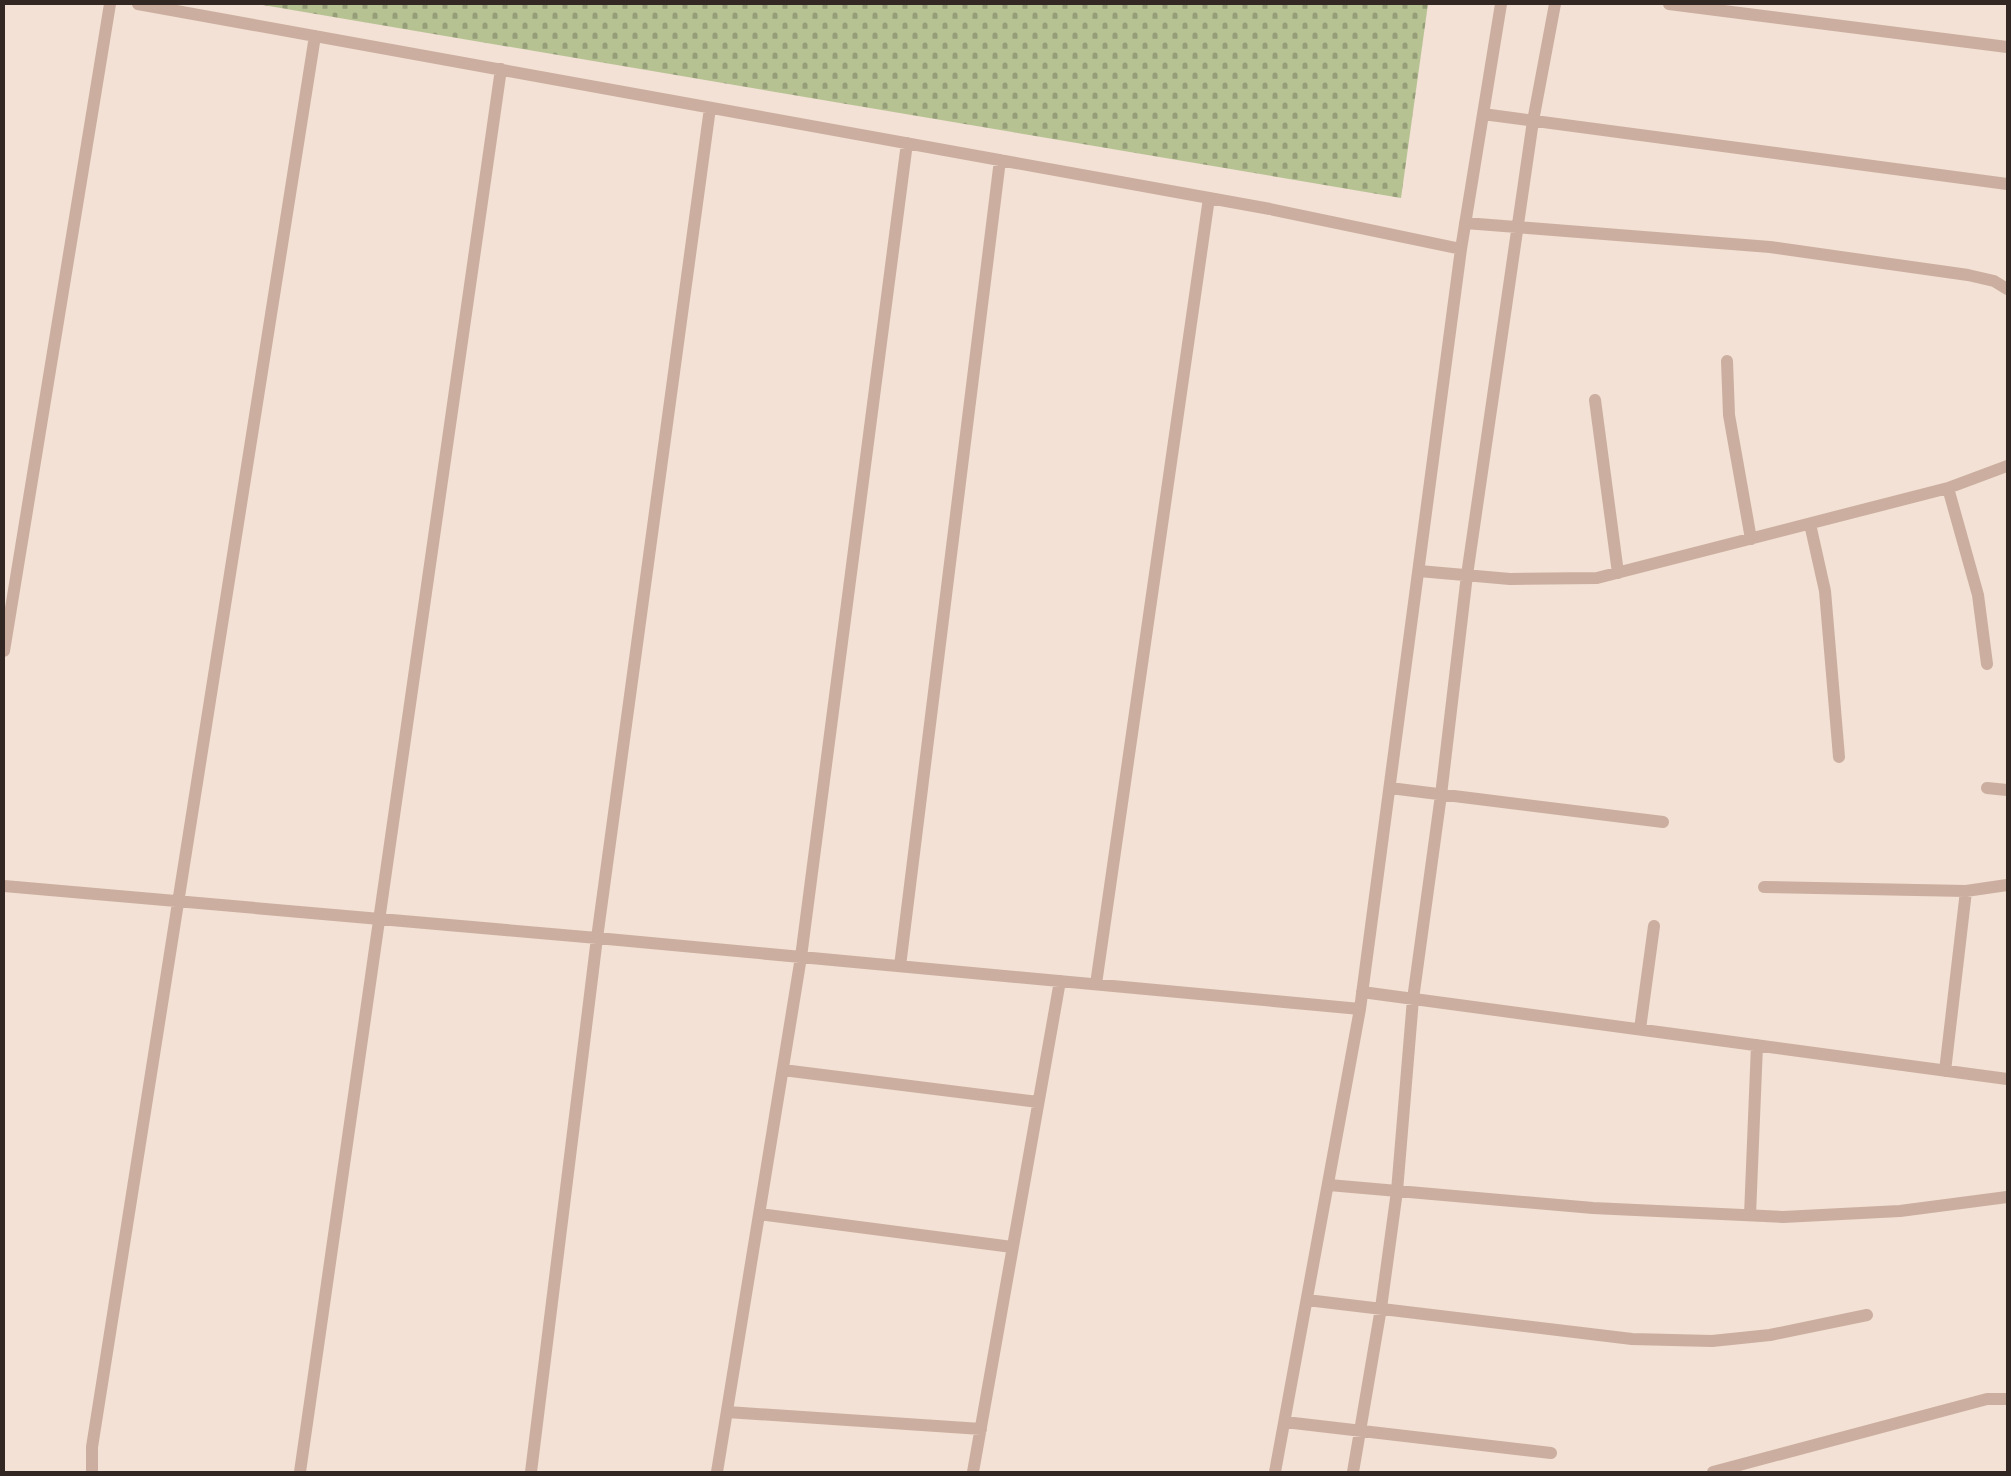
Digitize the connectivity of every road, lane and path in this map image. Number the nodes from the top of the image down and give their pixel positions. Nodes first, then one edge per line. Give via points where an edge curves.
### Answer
1 (110, 4) edge
2 (138, 4) edge
3 (1501, 4) edge
4 (1555, 4) edge
5 (1669, 4) edge
6 (315, 36) junction
7 (2007, 47) edge
8 (501, 70) junction
9 (710, 108) junction
10 (1483, 114) junction
11 (1533, 121) junction
12 (907, 143) junction
13 (1000, 160) junction
14 (2007, 184) edge
15 (1209, 198) junction
16 (1465, 224) junction
17 (1518, 227) junction
18 (1461, 249) junction
19 (2007, 289) edge
20 (1727, 361) dead end
21 (1595, 400) dead end
22 (2007, 466) edge
23 (1948, 488) junction
24 (1810, 524) junction
25 (1751, 539) junction
26 (1418, 571) junction
27 (1618, 572) junction
28 (1467, 575) junction
29 (4, 651) edge
30 (1987, 664) dead end
31 (1839, 757) dead end
32 (1390, 788) junction
33 (1987, 788) dead end
34 (2007, 790) edge
35 (1441, 795) junction
36 (1663, 822) dead end
37 (2007, 885) edge
38 (4, 886) edge
39 (1764, 887) dead end
40 (1966, 891) junction
41 (178, 901) junction
42 (379, 918) junction
43 (1654, 926) dead end
44 (597, 938) junction
45 (801, 957) junction
46 (900, 966) junction
47 (1060, 981) junction
48 (1096, 984) junction
49 (1362, 992) junction
50 (1413, 999) junction
51 (1360, 1009) junction
52 (1640, 1029) junction
53 (1757, 1045) junction
54 (783, 1070) junction
55 (1945, 1070) junction
56 (2007, 1079) edge
57 (1038, 1102) junction
58 (1328, 1184) junction
59 (1397, 1191) junction
60 (2007, 1198) edge
61 (759, 1214) junction
62 (1750, 1215) junction
63 (1012, 1247) junction
64 (1307, 1300) junction
65 (1381, 1308) junction
66 (1866, 1316) dead end
67 (2007, 1398) edge
68 (727, 1412) junction
69 (1285, 1422) junction
70 (980, 1429) junction
71 (1359, 1431) junction
72 (1550, 1453) dead end
73 (92, 1472) edge
74 (300, 1472) edge
75 (531, 1472) edge
76 (717, 1472) edge
77 (973, 1472) edge
78 (1275, 1472) edge
79 (1353, 1472) edge
80 (1713, 1472) edge

1 - 29 street
2 - 6 street
3 - 10 street
4 - 11 street
5 - 7 street
6 - 8 street
6 - 41 street
8 - 9 street
8 - 42 street
9 - 12 street
9 - 44 street
10 - 11 street
10 - 16 street
11 - 14 street
11 - 17 street
12 - 13 street
12 - 45 street
13 - 15 street
13 - 46 street
15 - 18 street
15 - 48 street
16 - 17 street
16 - 18 street
17 - 19 street via 1770,247 1968,275 1994,281
17 - 28 street
18 - 26 street
20 - 25 street via 1729,416
21 - 27 street
22 - 23 street
23 - 24 street
23 - 30 street via 1978,595
24 - 25 street
24 - 31 street via 1825,591
25 - 27 street
26 - 28 street
26 - 32 street
27 - 28 street via 1597,578 1510,579
28 - 35 street
32 - 35 street
32 - 49 street
33 - 34 street
35 - 36 street
35 - 50 street
37 - 40 street
38 - 41 street
39 - 40 street
40 - 55 street
41 - 42 street
41 - 73 street via 92,1447
42 - 44 street
42 - 74 street
43 - 52 street
44 - 45 street
44 - 75 street
45 - 46 street
45 - 54 street
46 - 47 street
47 - 48 street
47 - 57 street
48 - 51 street
49 - 50 street
49 - 51 street
50 - 52 street
50 - 59 street
51 - 58 street
52 - 53 street
53 - 55 street
53 - 62 street
54 - 57 street
54 - 61 street
55 - 56 street
57 - 63 street
58 - 59 street
58 - 64 street
59 - 62 street via 1594,1208
59 - 65 street
60 - 62 street via 1900,1211 1783,1217
61 - 63 street
61 - 68 street
63 - 70 street
64 - 65 street
64 - 69 street
65 - 66 street via 1632,1339 1712,1341 1770,1335
65 - 71 street
67 - 80 street via 1987,1399
68 - 70 street
68 - 76 street
69 - 71 street
69 - 78 street
70 - 77 street
71 - 72 street
71 - 79 street

